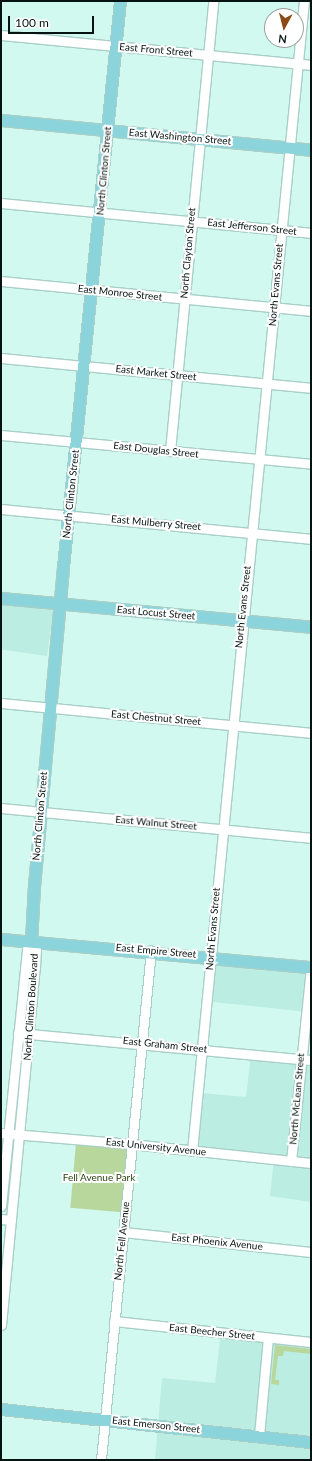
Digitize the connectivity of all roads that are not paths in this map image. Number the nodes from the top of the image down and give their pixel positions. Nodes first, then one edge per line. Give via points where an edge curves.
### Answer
1 (120, 1) edge
2 (213, 1) edge
3 (304, 1) edge
4 (1, 35) edge
5 (116, 47) junction
6 (208, 55) junction
7 (297, 63) junction
8 (311, 65) edge
9 (1, 120) edge
10 (108, 130) junction
11 (199, 139) junction
12 (289, 148) junction
13 (311, 150) edge
14 (1, 203) edge
15 (100, 213) junction
16 (191, 221) junction
17 (281, 230) junction
18 (311, 233) edge
19 (1, 281) edge
20 (92, 290) junction
21 (184, 299) junction
22 (273, 308) junction
23 (311, 312) edge
24 (1, 358) edge
25 (84, 366) junction
26 (178, 375) junction
27 (266, 384) junction
28 (311, 388) edge
29 (1, 435) edge
30 (76, 442) junction
31 (170, 451) junction
32 (258, 460) junction
33 (311, 464) edge
34 (1, 509) edge
35 (69, 515) junction
36 (250, 532) junction
37 (311, 539) edge
38 (1, 598) edge
39 (60, 604) junction
40 (242, 620) junction
41 (311, 627) edge
42 (1, 704) edge
43 (50, 708) junction
44 (232, 725) junction
45 (311, 733) edge
46 (1, 808) edge
47 (41, 812) junction
48 (222, 829) junction
49 (311, 838) edge
50 (1, 939) edge
51 (32, 941) junction
52 (151, 950) junction
53 (211, 956) junction
54 (311, 967) edge
55 (18, 1033) junction
56 (30, 1034) junction
57 (141, 1042) junction
58 (201, 1048) junction
59 (300, 1059) junction
60 (311, 1060) edge
61 (4, 1133) edge
62 (20, 1135) junction
63 (131, 1144) junction
64 (192, 1151) junction
65 (291, 1161) junction
66 (311, 1163) edge
67 (1, 1206) edge
68 (1, 1219) edge
69 (11, 1220) junction
70 (123, 1232) junction
71 (311, 1252) edge
72 (2, 1309) edge
73 (114, 1321) junction
74 (1, 1325) edge
75 (268, 1338) junction
76 (311, 1342) edge
77 (1, 1409) edge
78 (104, 1420) junction
79 (259, 1436) junction
80 (311, 1442) edge
81 (101, 1460) edge

1 - 5 main road, North Clinton Street
2 - 6 street, North Clayton Street
3 - 7 street, North Evans Street
4 - 5 street, East Front Street
5 - 6 street, East Front Street
5 - 10 main road, North Clinton Street
6 - 7 street, East Front Street
6 - 11 street, North Clayton Street
7 - 8 street, East Front Street
7 - 12 street, North Evans Street
9 - 10 main road, East Washington Street
10 - 11 main road, East Washington Street
10 - 15 main road, North Clinton Street
11 - 12 main road, East Washington Street
11 - 16 street, North Clayton Street
12 - 13 main road, East Washington Street
12 - 17 street, North Evans Street
14 - 15 street, East Jefferson Street
15 - 16 street, East Jefferson Street
15 - 20 main road, North Clinton Street
16 - 17 street, East Jefferson Street
16 - 21 street, North Clayton Street
17 - 18 street, East Jefferson Street
17 - 22 street, North Evans Street
19 - 20 street, East Monroe Street
20 - 21 street, East Monroe Street
20 - 25 main road, North Clinton Street
21 - 22 street, East Monroe Street
21 - 26 street, North Clayton Street
22 - 23 street, East Monroe Street
22 - 27 street, North Evans Street
24 - 25 street, East Market Street
25 - 26 street, East Market Street
25 - 30 main road, North Clinton Street
26 - 27 street, East Market Street
26 - 31 street, North Clayton Street
27 - 28 street, East Market Street
27 - 32 street, North Evans Street
29 - 30 street, East Douglas Street
30 - 31 street, East Douglas Street
30 - 35 main road, North Clinton Street
31 - 32 street, East Douglas Street
32 - 33 street, East Douglas Street
32 - 36 street, North Evans Street
34 - 35 street, East Mulberry Street
35 - 36 street, East Mulberry Street
35 - 39 main road, North Clinton Street
36 - 37 street, East Mulberry Street
36 - 40 street, North Evans Street
38 - 39 main road, East Locust Street
39 - 40 main road, East Locust Street
39 - 43 main road, North Clinton Street
40 - 41 main road, East Locust Street
40 - 44 street, North Evans Street
42 - 43 street, East Chestnut Street
43 - 44 street, East Chestnut Street
43 - 47 main road, North Clinton Street
44 - 45 street, East Chestnut Street
44 - 48 street, North Evans Street
46 - 47 street, East Walnut Street
47 - 48 street, East Walnut Street
47 - 51 main road, North Clinton Street
48 - 49 street, East Walnut Street
48 - 53 street, North Evans Street
50 - 51 main road, East Empire Street
51 - 52 main road, East Empire Street
51 - 55 street, North Clinton Boulevard via 27,949
51 - 56 street, North Clinton Boulevard via 36,950
52 - 53 main road, East Empire Street
52 - 57 street, North Fell Avenue
53 - 54 main road, East Empire Street
53 - 58 street, North Evans Street
54 - 59 street, North McLean Street
55 - 56 street, East Graham Street
55 - 61 street, North Clinton Boulevard
56 - 57 street, East Graham Street
56 - 62 street, North Clinton Boulevard
57 - 58 street, East Graham Street
57 - 63 street, North Fell Avenue
58 - 59 street, East Graham Street
58 - 64 street, North Evans Street
59 - 60 street, East Graham Street
59 - 65 street, North McLean Street
61 - 62 street, East University Avenue
61 - 67 street, North Clinton Boulevard
62 - 63 street, East University Avenue
62 - 69 street, North Clinton Boulevard
63 - 64 street, East University Avenue
63 - 70 street, North Fell Avenue
64 - 65 street, East University Avenue
65 - 66 street, East University Avenue
68 - 69 street
69 - 72 street, North Clinton Boulevard
70 - 71 street, East Phoenix Avenue
70 - 73 street, North Fell Avenue
72 - 74 street, North Clinton Boulevard
73 - 75 street, East Beecher Street
73 - 78 street, North Fell Avenue
75 - 76 street, East Beecher Street
75 - 79 street
77 - 78 main road, East Emerson Street
78 - 79 main road, East Emerson Street
78 - 81 street, North Fell Avenue
79 - 80 main road, East Emerson Street

